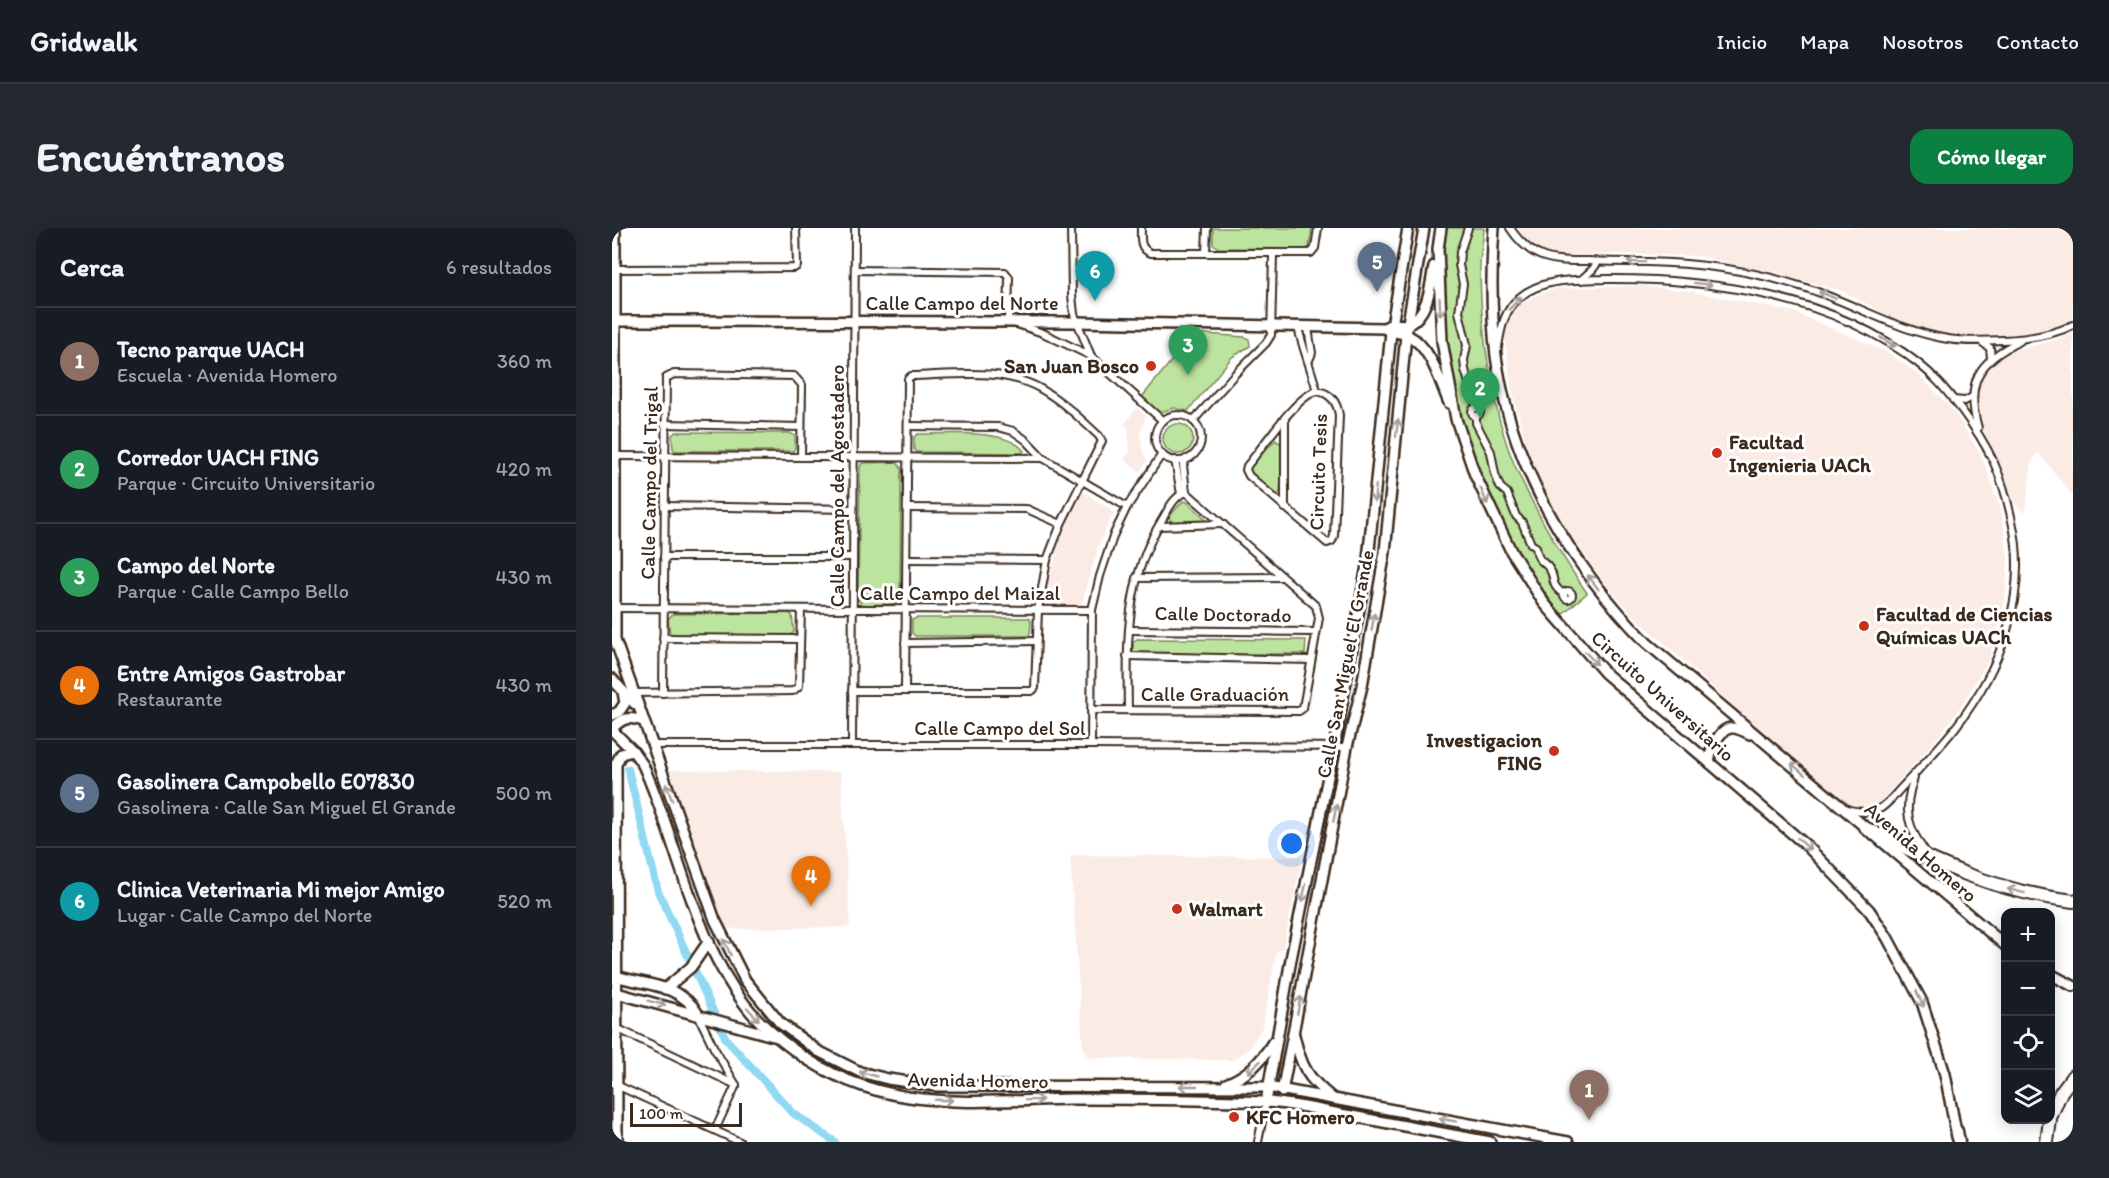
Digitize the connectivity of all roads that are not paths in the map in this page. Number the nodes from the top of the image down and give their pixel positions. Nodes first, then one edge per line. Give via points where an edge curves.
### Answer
1 (615, 228) edge
2 (796, 228) edge
3 (855, 228) edge
4 (1071, 228) edge
5 (1141, 228) edge
6 (1206, 228) edge
7 (1318, 228) edge
8 (1408, 228) edge
9 (1424, 228) edge
10 (1441, 228) edge
11 (1468, 228) edge
12 (1494, 228) edge
13 (1510, 228) edge
14 (1438, 249) junction
15 (1206, 252) junction
16 (1273, 255) junction
17 (1598, 262) junction
18 (615, 269) junction
19 (855, 270) junction
20 (1580, 280) junction
21 (613, 321) edge
22 (854, 321) junction
23 (1008, 321) junction
24 (1076, 322) junction
25 (2073, 325) edge
26 (1273, 327) junction
27 (1303, 328) junction
28 (1389, 328) junction
29 (1407, 330) junction
30 (2024, 339) junction
31 (1980, 341) junction
32 (1090, 356) junction
33 (1496, 357) junction
34 (1990, 358) junction
35 (1317, 391) junction
36 (1972, 397) junction
37 (1953, 400) junction
38 (1285, 419) junction
39 (1456, 419) junction
40 (1163, 421) junction
41 (1193, 421) junction
42 (664, 424) junction
43 (908, 426) junction
44 (801, 427) junction
45 (1980, 435) junction
46 (1162, 454) junction
47 (613, 456) edge
48 (664, 456) junction
49 (801, 457) junction
50 (854, 458) junction
51 (908, 458) junction
52 (1043, 458) junction
53 (1186, 459) junction
54 (1175, 460) junction
55 (613, 472) edge
56 (1082, 481) junction
57 (1184, 493) junction
58 (664, 506) junction
59 (1127, 507) junction
60 (907, 508) junction
61 (1285, 508) junction
62 (853, 509) junction
63 (1060, 524) junction
64 (1223, 524) junction
65 (1159, 526) junction
66 (664, 557) junction
67 (853, 557) junction
68 (907, 559) junction
69 (1047, 560) junction
70 (1283, 577) junction
71 (1136, 578) junction
72 (1564, 594) dead end
73 (613, 608) edge
74 (664, 608) junction
75 (801, 609) junction
76 (853, 609) junction
77 (906, 609) junction
78 (1038, 610) junction
79 (1092, 610) junction
80 (1129, 630) junction
81 (1317, 632) junction
82 (663, 638) junction
83 (800, 639) junction
84 (1036, 641) junction
85 (906, 643) junction
86 (1127, 656) junction
87 (1311, 660) junction
88 (612, 679) edge
89 (621, 688) junction
90 (852, 691) junction
91 (905, 691) junction
92 (633, 693) junction
93 (663, 693) junction
94 (638, 708) junction
95 (1091, 710) junction
96 (1128, 710) junction
97 (612, 715) edge
98 (643, 721) junction
99 (612, 729) edge
100 (1758, 736) junction
101 (651, 742) junction
102 (852, 744) junction
103 (1091, 744) junction
104 (1334, 747) junction
105 (1347, 747) junction
106 (633, 751) junction
107 (1710, 763) junction
108 (1915, 776) junction
109 (1842, 808) junction
110 (1867, 829) junction
111 (1930, 861) junction
112 (2073, 901) edge
113 (708, 941) junction
114 (2001, 942) edge
115 (614, 975) edge
116 (2055, 977) edge
117 (2073, 986) edge
118 (665, 989) junction
119 (614, 992) edge
120 (698, 1014) junction
121 (615, 1027) edge
122 (1294, 1032) junction
123 (1278, 1035) junction
124 (776, 1037) junction
125 (2073, 1076) edge
126 (615, 1084) edge
127 (736, 1085) junction
128 (1221, 1086) junction
129 (1268, 1086) junction
130 (1282, 1088) junction
131 (1334, 1099) junction
132 (1266, 1102) junction
133 (1281, 1103) junction
134 (2055, 1107) edge
135 (2049, 1124) edge
136 (715, 1130) junction
137 (1958, 1138) edge
138 (620, 1141) edge
139 (740, 1142) edge
140 (1258, 1142) edge
141 (1491, 1142) edge
142 (1568, 1142) edge
143 (2047, 1142) edge

1 - 18 main road, Avenida Homero
2 - 18 street via 794,268
3 - 19 street, Calle Campo del Agostadero
4 - 24 street, Calle Campo del Norte
5 - 15 street via 1141,244 1147,252
6 - 15 street
7 - 16 street via 1311,253
8 - 28 main road, Calle San Miguel El Grande
9 - 29 main road, Calle San Miguel El Grande
10 - 14 main road, Circuito Universitario
11 - 72 street via 1460,252 1463,284 1459,312 1467,345 1465,370 1477,408 1472,412 1491,452 1500,487 1507,493 1537,557 1550,569 1552,582
12 - 33 main road, Circuito Universitario via 1491,268
13 - 17 street via 1524,245 1546,259
14 - 29 main road via 1425,306
14 -> 39 main road, Circuito Universitario via 1442,341
15 - 16 street
16 - 26 street
17 - 20 street
31 -> 17 street via 1920,332 1818,292 1752,274 1678,264
18 - 21 main road, Avenida Homero
19 - 22 street, Calle Campo del Agostadero
19 - 23 street via 1005,272 1009,277
33 -> 20 street via 1505,315 1520,297 1544,284
20 -> 37 street via 1678,281 1796,304 1861,328 1898,348 1930,373
21 - 22 main road, Calle Campo del Norte
21 - 47 main road, Avenida Homero
22 - 23 main road, Calle Campo del Norte
22 - 50 street, Calle Campo del Agostadero
23 - 24 main road, Calle Campo del Norte
23 - 32 street, Calle Campo del Norte via 1054,337
24 - 26 main road, Calle Campo del Norte
24 - 32 street, Calle Campo del Norte
25 - 30 street
26 - 27 main road, Calle Campo del Norte
26 - 41 street via 1266,343
27 - 28 main road, Calle Campo del Norte
27 - 35 street, Circuito Tesis via 1312,353 1309,360
28 - 29 main road, Calle Campo del Norte
28 -> 104 main road, Calle San Miguel El Grande via 1371,542
29 - 39 main road via 1430,359
105 -> 29 main road, Calle San Miguel El Grande via 1362,686 1385,552
30 - 31 street
30 - 34 street
31 - 34 street via 1990,348
32 - 40 street, Calle Campo del Norte
100 -> 33 main road, Circuito Universitario via 1647,643 1606,600 1570,551 1535,485 1516,438
34 - 36 street via 1980,372
35 - 38 street, Circuito Tesis via 1297,403
35 - 61 street, Circuito Tesis via 1331,398 1339,415 1332,541 1324,542
36 - 37 street
36 - 45 street
37 - 45 street
38 - 61 street, Circuito Tesis
38 - 61 street, Circuito Tesis via 1246,470
39 -> 107 main road, Circuito Universitario via 1491,514 1544,603 1605,673
40 - 41 street via 1175,415
40 - 46 street via 1156,434
41 - 53 street via 1200,431 1200,444
42 - 44 street
42 - 44 street, Calle Campo del Trigal via 665,381 672,374 790,375 802,385
42 - 48 street, Calle Campo del Trigal
43 - 51 street
43 - 52 street via 1006,429 1020,435
43 - 56 street via 911,376 1012,378 1039,388 1063,404 1101,438 1102,444
44 - 49 street, Calle Campo del Trigal
45 - 108 street via 2000,475 2014,530 2014,603 1999,656 1980,692
46 - 54 street
46 - 59 street
47 - 48 street
47 - 55 main road, Avenida Homero
48 - 49 street
48 - 58 street, Calle Campo del Trigal
49 - 50 street
50 - 51 street
50 - 62 street, Calle Campo del Agostadero
51 - 52 street
51 - 60 street
52 - 56 street
53 - 54 street
53 - 57 street via 1182,465
54 - 57 street
55 - 73 main road, Avenida Homero
56 - 59 street
56 - 63 street
57 - 64 street
57 - 65 street, Calle Graduación via 1171,505
58 - 62 street
58 - 66 street, Calle Campo del Trigal
59 - 79 street via 1108,549
60 - 63 street via 1027,509
60 - 68 street
62 - 67 street, Calle Campo del Agostadero
63 - 69 street
64 - 65 street
64 - 70 street
65 - 71 street, Calle Graduación
66 - 67 street
66 - 74 street, Calle Campo del Trigal
67 - 76 street, Calle Campo del Agostadero
68 - 69 street
68 - 77 street
69 - 78 street
70 - 71 street
70 - 81 street via 1316,606
71 - 80 street, Calle Graduación
73 - 74 street, Calle Campo del Maizal
73 - 92 main road, Avenida Homero via 615,640
74 - 75 street, Calle Campo del Maizal
74 - 82 street, Calle Campo del Trigal
75 - 76 street, Calle Campo del Maizal
75 - 83 street
76 - 77 street, Calle Campo del Maizal
76 - 90 street, Calle Campo del Agostadero
77 - 78 street, Calle Campo del Maizal
77 - 85 street
78 - 79 street, Calle Campo del Maizal
78 - 84 street
79 - 95 street
80 - 81 street, Calle Doctorado
80 - 86 street, Calle Graduación
81 - 87 street
82 - 83 street
82 - 93 street, Calle Campo del Trigal
83 - 93 street via 799,686 789,693
84 - 85 street
84 - 91 street via 1036,687 1032,691
85 - 91 street
86 - 87 street
86 - 96 street, Calle Graduación
87 - 96 street, Calle Graduación via 1301,710
88 - 89 main road
89 - 94 main road
89 - 97 main road via 625,703
90 - 91 street
90 - 102 street, Calle Campo del Agostadero
92 - 93 street
92 - 94 main road, Avenida Homero
94 - 98 main road, Avenida Homero
95 - 96 street, Calle Graduación
95 - 103 street
98 - 99 main road via 627,717
98 - 101 main road, Avenida Homero
99 - 106 main road, Avenida Homero
100 - 107 main road via 1730,728 1713,745
109 -> 100 main road, Circuito Universitario
101 - 102 street, Calle Campo del Sol
128 -> 101 main road, Avenida Homero via 937,1086 860,1072 818,1051 780,1023 745,980 730,953
102 - 103 street, Calle Campo del Sol
103 - 104 street, Calle Campo del Sol
104 - 105 street, Calle Campo del Sol
104 -> 123 main road, Calle San Miguel El Grande
122 -> 105 main road, Calle San Miguel El Grande
106 - 113 main road, Avenida Homero via 646,771
106 - 115 main road via 621,754 616,764
107 -> 137 main road, Circuito Universitario via 1808,847 1869,910 1887,937 1933,1030
108 - 109 street via 1881,808 1863,812
108 - 111 street via 1908,797 1908,820
109 - 110 main road, Avenida Homero
110 - 111 highway
110 - 114 main road, Avenida Homero
112 -> 111 highway via 1994,885
113 - 118 main road via 691,967
113 -> 124 main road, Avenida Homero via 732,987
115 - 118 main road
115 - 119 main road
116 - 117 main road
118 - 120 main road via 689,1000
119 -> 120 main road
119 - 121 main road
120 - 124 main road
120 - 127 street
121 - 126 main road
121 - 127 street
122 - 130 main road, Calle San Miguel El Grande
122 - 131 main road via 1304,1069
123 -> 128 main road via 1251,1070
123 - 129 main road, Calle San Miguel El Grande
124 -> 132 main road, Avenida Homero via 834,1077 908,1098
125 - 134 highway
126 - 136 street
126 - 138 main road
127 - 136 street
128 - 129 main road, Avenida Homero
129 - 130 main road, Avenida Homero
129 - 132 main road, Calle San Miguel El Grande
130 - 131 main road, Avenida Homero
130 - 133 main road, Calle San Miguel El Grande
142 -> 131 main road, Avenida Homero
132 - 133 main road, Avenida Homero
132 - 140 street
133 - 141 main road, Avenida Homero
135 - 143 highway
136 - 139 street

